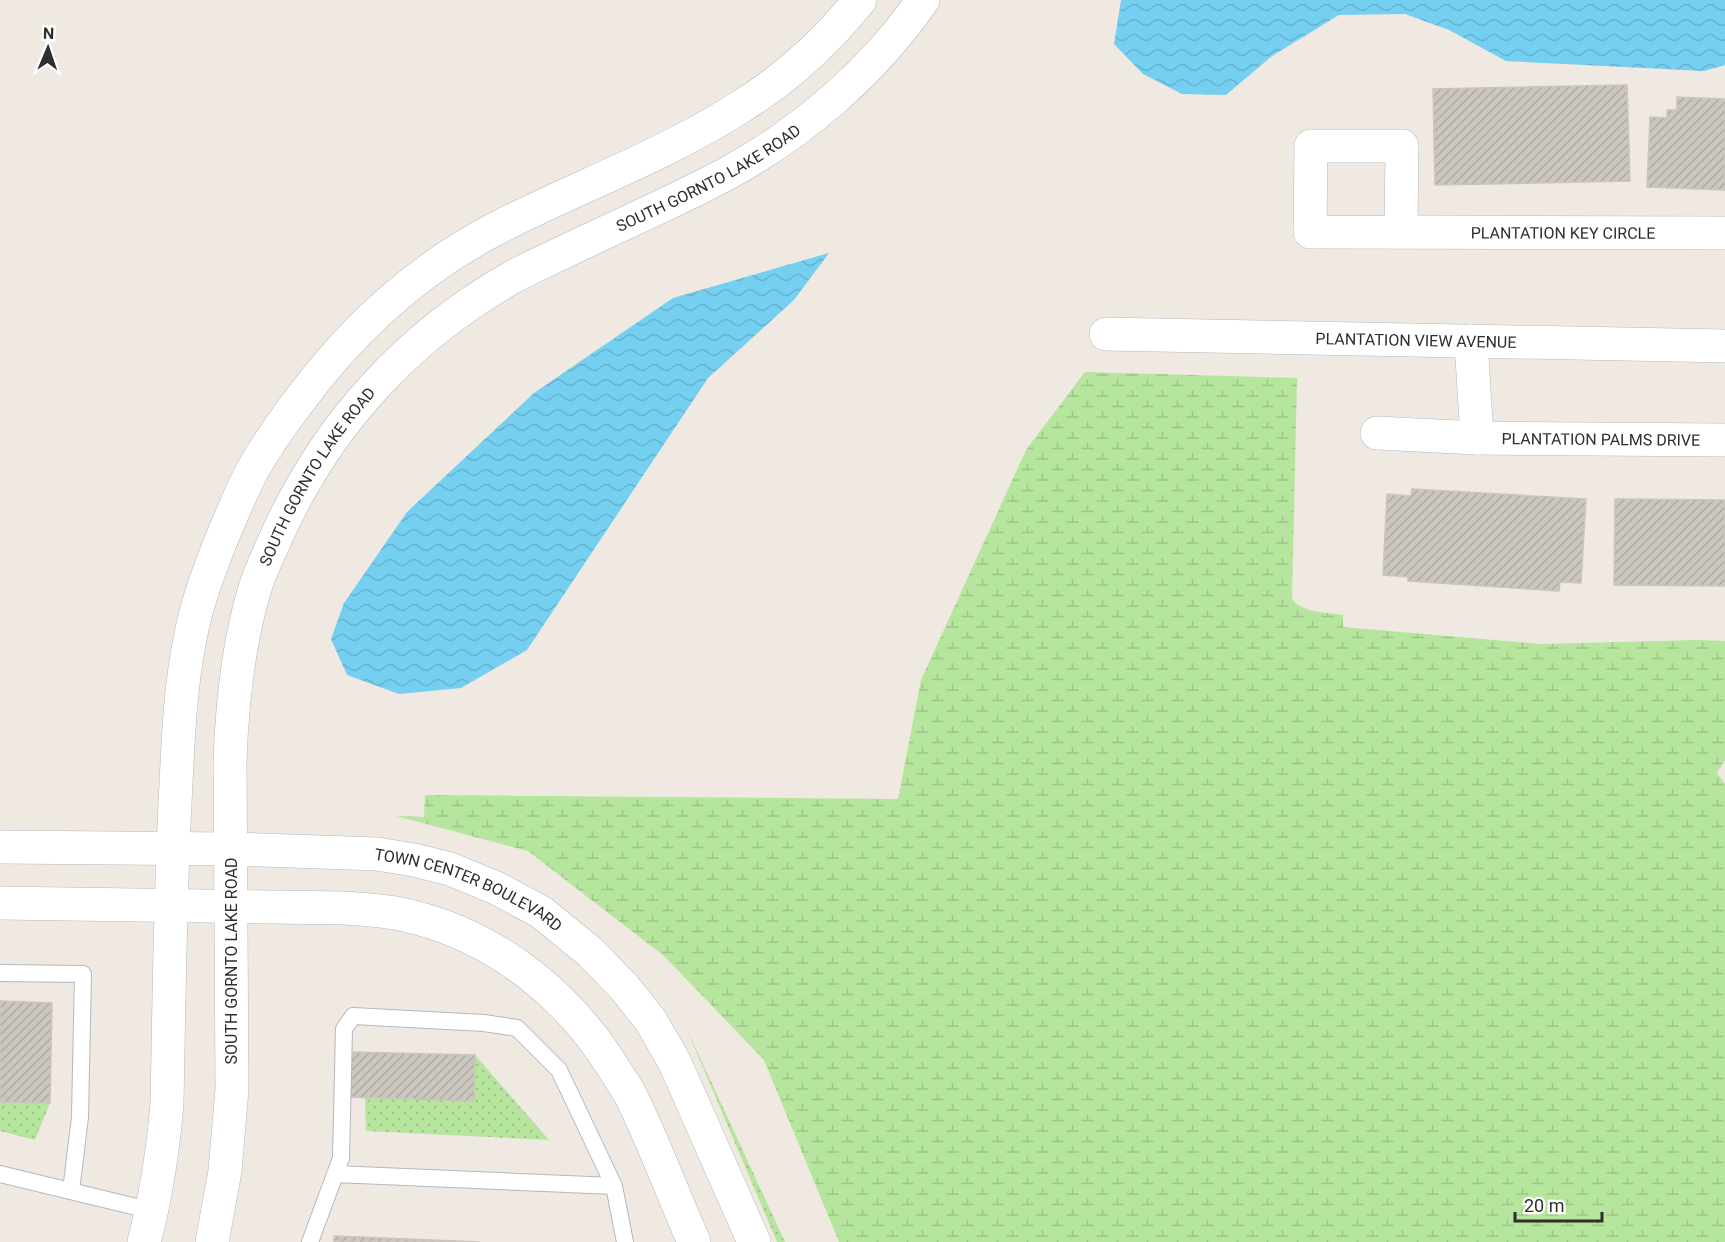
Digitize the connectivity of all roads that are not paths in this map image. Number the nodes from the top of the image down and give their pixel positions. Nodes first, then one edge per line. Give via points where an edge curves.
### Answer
1 (860, 0) edge
2 (923, 0) edge
3 (1401, 232) dead end
4 (1725, 233) edge
5 (1106, 334) dead end
6 (1471, 341) junction
7 (1725, 346) edge
8 (1377, 433) dead end
9 (1477, 438) junction
10 (1725, 440) edge
11 (0, 847) edge
12 (173, 849) junction
13 (230, 849) junction
14 (0, 903) edge
15 (170, 906) junction
16 (230, 907) junction
17 (0, 973) edge
18 (0, 1174) edge
19 (335, 1174) junction
20 (614, 1186) junction
21 (71, 1191) junction
22 (148, 1227) edge
23 (212, 1242) edge
24 (310, 1242) edge
25 (625, 1242) edge
26 (694, 1242) edge
27 (753, 1242) edge

1 - 12 street via 799,62 737,109 462,247 396,296 342,346 276,432 252,471 198,605 180,705
2 - 13 street, SOUTH GORNTO LAKE ROAD via 858,75 770,147 729,172 513,276 420,342 358,404 308,475 255,588 243,636 231,722
3 - 4 street, PLANTATION KEY CIRCLE
5 - 6 street, PLANTATION VIEW AVENUE
6 - 7 street, PLANTATION VIEW AVENUE
6 - 9 street
8 - 9 street, PLANTATION PALMS DRIVE
9 - 10 street, PLANTATION PALMS DRIVE
11 - 12 street, TOWN CENTER BOULEVARD
12 - 13 street, TOWN CENTER BOULEVARD
12 - 15 street
13 - 16 street, SOUTH GORNTO LAKE ROAD
13 - 27 street, TOWN CENTER BOULEVARD via 377,854 414,860 487,884 541,912 597,959 651,1021 675,1063
14 - 15 street
15 - 16 street
15 - 22 street via 167,1104
16 - 23 street, SOUTH GORNTO LAKE ROAD via 232,1089 225,1171
16 - 26 street via 346,908 417,918 498,951 535,977 597,1042 630,1095
17 - 21 lane via 83,974 80,1117
18 - 21 lane
19 - 20 lane
19 - 20 lane via 341,1158 344,1029 353,1017 365,1017 517,1028 559,1070
19 - 24 lane
20 - 25 lane
21 - 22 lane

